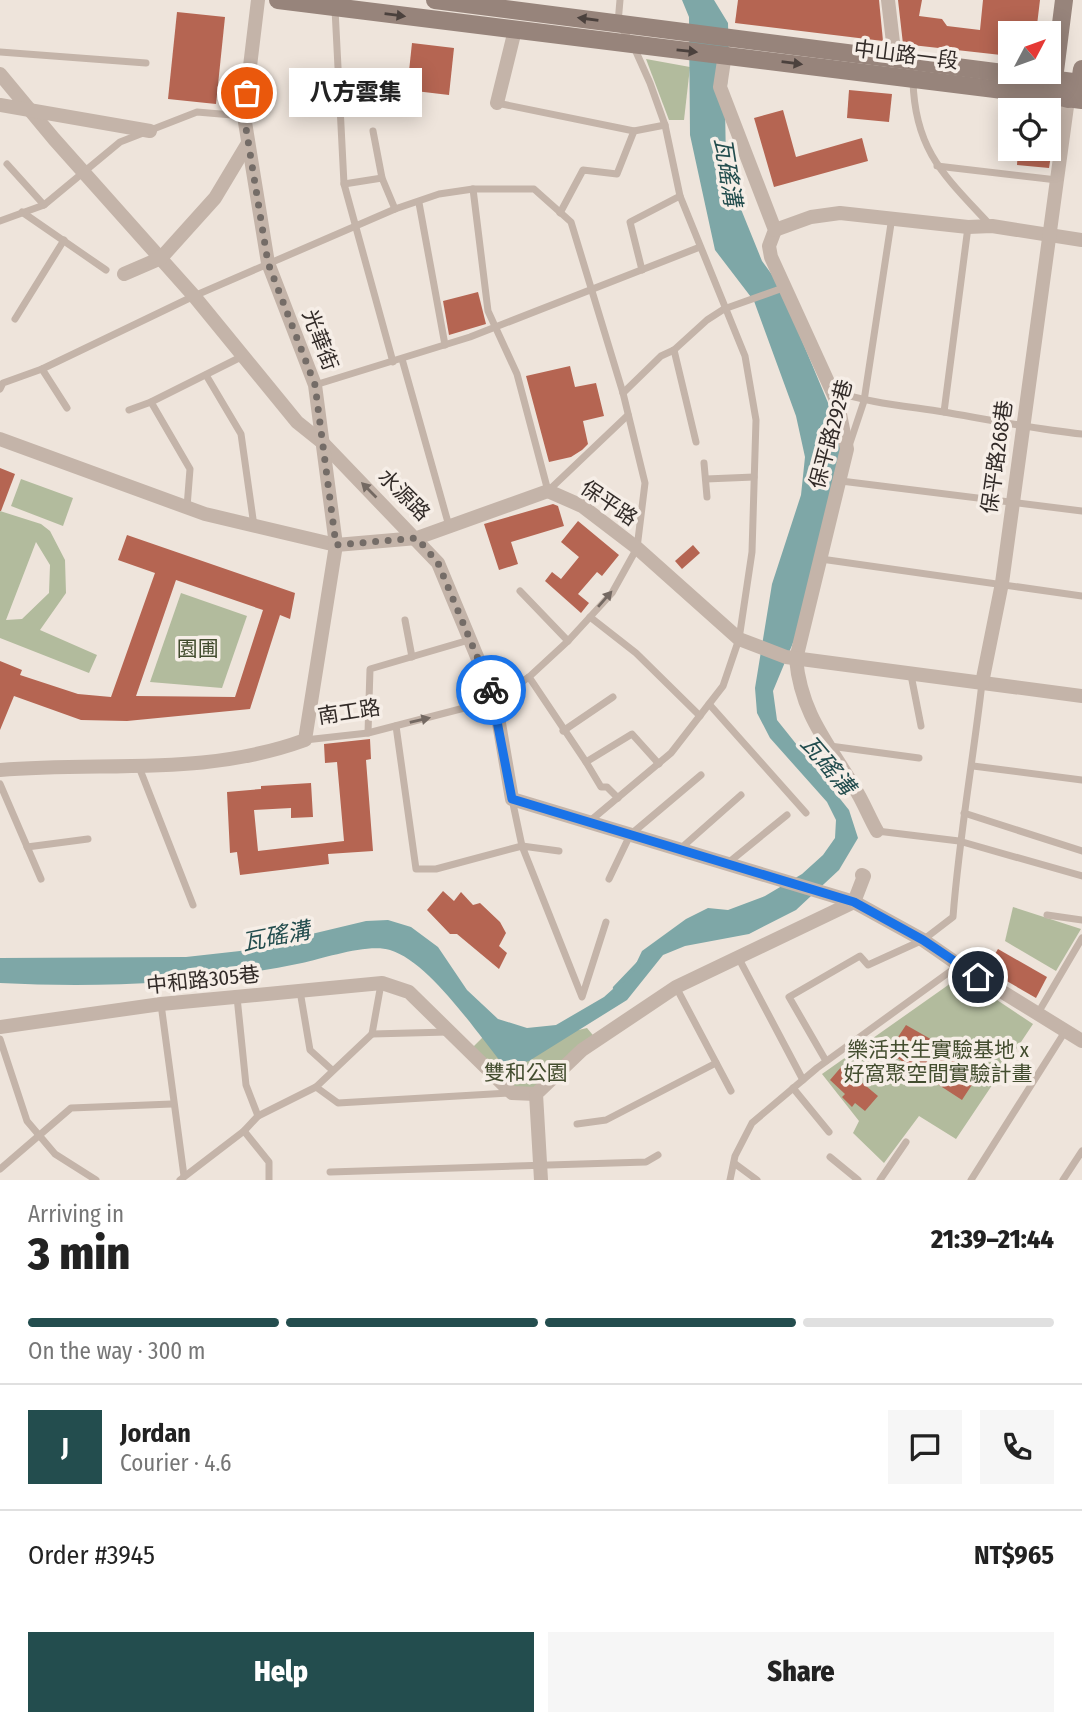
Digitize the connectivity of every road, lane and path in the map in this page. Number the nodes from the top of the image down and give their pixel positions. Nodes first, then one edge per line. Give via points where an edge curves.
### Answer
1 (258, 0) edge
2 (278, 0) edge
3 (435, 0) edge
4 (620, 0) edge
5 (888, 0) edge
6 (1064, 0) edge
7 (335, 7) junction
8 (618, 23) junction
9 (1061, 24) edge
10 (515, 30) junction
11 (725, 45) junction
12 (641, 46) junction
13 (0, 52) edge
14 (895, 59) junction
15 (146, 63) dead end
16 (998, 72) edge
17 (0, 74) edge
18 (913, 78) junction
19 (1061, 81) edge
20 (1079, 87) edge
21 (498, 103) joint
22 (0, 105) edge
23 (30, 108) junction
24 (244, 116) junction
25 (665, 125) junction
26 (150, 131) junction
27 (373, 131) dead end
28 (634, 131) junction
29 (248, 143) junction
30 (7, 164) dead end
31 (936, 166) junction
32 (85, 170) junction
33 (382, 178) junction
34 (1058, 180) junction
35 (344, 184) junction
36 (473, 189) junction
37 (680, 196) junction
38 (419, 203) junction
39 (44, 205) junction
40 (0, 208) edge
41 (395, 209) junction
42 (22, 212) junction
43 (560, 213) junction
44 (892, 217) junction
45 (2, 220) edge
46 (354, 226) junction
47 (992, 226) junction
48 (968, 227) junction
49 (775, 230) junction
50 (1050, 236) junction
51 (64, 240) junction
52 (1082, 240) edge
53 (700, 247) junction
54 (161, 258) junction
55 (268, 263) junction
56 (106, 270) dead end
57 (642, 270) junction
58 (124, 274) dead end
59 (783, 288) junction
60 (591, 290) junction
61 (194, 296) junction
62 (724, 309) junction
63 (15, 319) dead end
64 (498, 326) junction
65 (445, 345) junction
66 (674, 350) junction
67 (243, 356) junction
68 (402, 359) junction
69 (393, 362) junction
70 (42, 369) junction
71 (206, 375) junction
72 (1, 384) edge
73 (315, 385) junction
74 (832, 391) junction
75 (623, 393) junction
76 (864, 401) junction
77 (151, 402) junction
78 (67, 408) dead end
79 (130, 410) dead end
80 (944, 412) junction
81 (628, 415) junction
82 (1022, 428) junction
83 (1082, 433) edge
84 (0, 439) edge
85 (322, 442) junction
86 (696, 442) dead end
87 (847, 449) junction
88 (705, 463) dead end
89 (754, 477) junction
90 (705, 479) junction
91 (841, 481) junction
92 (548, 491) junction
93 (707, 497) dead end
94 (1012, 501) junction
95 (187, 507) junction
96 (1082, 511) edge
97 (254, 526) junction
98 (449, 526) junction
99 (417, 538) junction
100 (336, 545) junction
101 (637, 548) junction
102 (820, 559) junction
103 (1002, 583) junction
104 (520, 591) dead end
105 (1082, 596) edge
106 (590, 617) junction
107 (405, 620) dead end
108 (469, 640) junction
109 (568, 641) junction
110 (744, 641) junction
111 (412, 657) junction
112 (791, 658) junction
113 (911, 675) junction
114 (529, 677) junction
115 (982, 683) junction
116 (1082, 696) edge
117 (613, 697) dead end
118 (495, 700) junction
119 (709, 704) junction
120 (700, 716) junction
121 (396, 726) junction
122 (920, 726) dead end
123 (563, 731) junction
124 (368, 733) junction
125 (305, 740) junction
126 (825, 746) junction
127 (919, 758) dead end
128 (586, 762) junction
129 (659, 764) junction
130 (973, 765) junction
131 (139, 767) junction
132 (0, 769) edge
133 (701, 775) dead end
134 (1082, 780) edge
135 (0, 784) edge
136 (741, 795) dead end
137 (618, 798) junction
138 (512, 799) junction
139 (806, 813) dead end
140 (964, 813) junction
141 (787, 815) dead end
142 (589, 821) junction
143 (877, 831) joint
144 (630, 835) junction
145 (88, 839) dead end
146 (959, 841) junction
147 (522, 846) junction
148 (27, 847) junction
149 (679, 849) junction
150 (559, 851) dead end
151 (1082, 851) edge
152 (727, 863) junction
153 (862, 876) dead end
154 (1082, 876) edge
155 (609, 878) dead end
156 (41, 879) dead end
157 (854, 902) junction
158 (193, 905) dead end
159 (1048, 915) dead end
160 (1082, 920) edge
161 (606, 922) dead end
162 (1082, 938) edge
163 (923, 940) junction
164 (738, 957) junction
165 (959, 965) junction
166 (382, 983) junction
167 (676, 987) junction
168 (300, 991) junction
169 (237, 997) junction
170 (162, 1004) junction
171 (1038, 1013) junction
172 (0, 1027) edge
173 (1066, 1030) junction
174 (450, 1032) junction
175 (372, 1034) junction
176 (0, 1039) edge
177 (1082, 1041) edge
178 (826, 1061) junction
179 (716, 1063) junction
180 (331, 1069) junction
181 (803, 1080) junction
182 (316, 1087) junction
183 (793, 1088) junction
184 (731, 1091) dead end
185 (512, 1093) junction
186 (536, 1094) junction
187 (172, 1104) junction
188 (258, 1116) junction
189 (577, 1124) dead end
190 (244, 1131) junction
191 (829, 1132) dead end
192 (39, 1136) junction
193 (906, 1142) dead end
194 (1082, 1151) edge
195 (658, 1155) dead end
196 (830, 1157) dead end
197 (734, 1163) junction
198 (0, 1169) edge
199 (330, 1172) dead end
200 (541, 1174) edge
201 (182, 1178) edge
202 (96, 1180) edge
203 (269, 1180) edge
204 (730, 1180) edge
205 (757, 1180) edge
206 (858, 1180) edge
207 (880, 1180) edge
208 (971, 1180) edge
209 (1063, 1180) edge

1 - 24 street, 光華街
2 - 7 street
8 -> 3 street
4 - 8 lane
5 - 14 street
6 - 9 street
7 -> 10 street
7 - 35 lane
8 - 11 street
8 - 12 lane
10 - 12 street
10 - 21 street
12 -> 11 street
11 - 14 street, 中山路一段
11 -> 18 street, 中山路一段
11 - 49 street via 720,87
12 - 25 lane
13 - 15 lane
14 - 16 street, 中山路一段
17 - 23 street, 水源路
18 - 20 street, 中山路一段
18 - 31 lane via 914,112
19 - 20 street, 中山路一段
20 - 34 street, 保平路268巷
21 - 28 lane
22 - 23 street
23 - 26 street
23 - 32 street, 水源路
24 - 26 lane via 197,112
24 - 29 street, 光華街
25 - 28 lane
25 - 37 lane
26 - 32 lane via 120,142
27 - 33 lane
28 - 43 lane via 617,174 583,170
29 - 54 street via 215,198
29 - 55 street, 光華街
30 - 39 lane
31 - 34 lane
31 - 47 lane
32 - 39 lane
32 - 54 street, 水源路
33 - 35 lane
33 - 41 lane
34 - 50 street, 保平路268巷
35 - 46 lane
36 - 38 lane via 439,194
36 - 43 lane via 534,189
36 - 64 lane via 488,311
37 - 53 lane
37 - 57 lane via 630,222
38 - 41 lane
38 - 65 lane
39 - 42 lane
40 - 45 lane
41 - 46 lane
42 - 45 lane
42 - 51 lane
43 - 60 lane via 571,222
44 - 48 street
44 - 49 street via 830,214
44 - 76 lane, 保平路292巷
46 - 55 lane
46 - 69 lane
47 - 48 street
47 - 50 street
48 - 80 lane
49 - 59 street via 769,246
50 - 52 street
50 - 82 street, 保平路268巷
51 - 56 lane
51 - 63 lane
53 - 57 lane
53 - 62 lane
54 - 58 street
54 - 61 street, 水源路
55 - 61 lane
55 - 73 street, 光華街
57 - 60 lane
59 - 62 lane
59 - 74 street
60 - 64 lane
60 - 75 lane
61 - 67 street, 水源路
61 - 70 lane
62 - 66 lane
62 - 89 lane via 745,356 756,420
64 - 65 lane
64 - 92 lane via 517,374
65 - 68 lane
66 - 75 lane via 661,356
66 - 86 lane
67 - 71 lane
67 - 85 street, 水源路 via 297,422
68 - 69 lane
68 - 98 lane
69 - 73 lane
70 - 72 lane
70 - 78 lane
71 - 77 lane
71 - 97 lane via 241,434
73 - 85 street, 光華街
74 - 76 lane
74 - 87 street
75 - 81 lane
76 - 80 lane
76 - 87 lane, 保平路292巷
77 - 79 lane
77 - 95 lane via 190,469
80 - 82 lane
81 - 92 lane
81 - 101 lane via 645,483
82 - 83 lane
82 - 94 street, 保平路268巷
84 - 95 street, 保平路
99 -> 85 street, 水源路
85 - 100 street, 光華街
87 - 91 street, 保平路292巷
88 - 90 lane
89 - 90 lane
89 - 110 lane
90 - 93 lane
91 - 94 lane
91 - 102 street, 保平路292巷
92 - 98 street, 保平路
92 - 101 street, 保平路 via 583,506
94 - 96 lane
94 - 103 street, 保平路268巷
95 - 97 street, 保平路
97 - 100 street, 保平路
98 - 99 street, 保平路
99 - 100 street, 保平路
99 - 108 street, 水源路 via 438,563
100 - 125 street, 光華街
106 -> 101 lane, 南工路 via 612,593
101 - 110 street, 保平路
102 - 103 lane
102 - 112 street, 保平路292巷
103 - 105 lane
103 - 115 street, 保平路268巷
104 - 109 lane
106 - 109 lane, 南工路
106 - 120 lane via 636,653
107 - 111 lane
108 - 111 lane
108 - 118 street, 水源路
109 - 114 lane, 南工路
110 - 112 street
110 - 119 lane
111 - 124 lane via 370,669
112 - 113 street
112 - 126 street via 799,689
113 - 115 street
113 - 122 lane
114 - 118 lane, 南工路
114 - 123 lane
115 - 116 street
115 - 130 lane
117 - 123 lane
121 -> 118 lane, 南工路
118 - 138 street, 水源路
119 - 120 lane
119 - 139 lane
120 - 129 lane
121 - 124 lane, 南工路
121 - 147 lane via 416,869 436,869
123 - 128 lane
124 - 125 lane, 南工路
125 - 131 street, 南工路 via 266,754 216,763
126 - 127 lane
126 - 143 street via 855,788
128 - 129 lane via 632,734
128 - 137 lane via 601,788 607,787
129 - 137 lane
130 - 134 lane
130 - 140 lane
131 - 132 street, 南工路
131 - 158 lane
133 - 144 lane
135 - 148 lane
136 - 149 lane
137 - 142 lane
138 - 142 street
138 - 147 lane
140 - 146 lane
140 - 151 lane
141 - 152 lane
142 - 144 street
143 - 146 lane
144 - 149 street
144 - 155 lane
145 - 148 lane
146 - 154 lane
146 - 163 lane via 953,916
147 - 150 lane
147 - 161 lane via 582,997
148 - 156 lane
149 - 152 street
152 - 157 street
153 - 157 street
157 - 163 street
157 - 164 street
159 - 160 lane
162 - 171 lane
163 - 165 street
163 - 178 lane via 869,965 860,956 789,997
164 - 167 street
164 - 181 lane
165 - 171 street
165 - 178 lane
166 - 168 street, 中和路305巷
166 - 174 street, 中和路305巷 via 409,992
166 - 175 lane
167 - 179 lane
167 - 186 street via 582,1050
168 - 169 street, 中和路305巷
168 - 180 lane via 310,1050
169 - 170 street, 中和路305巷
169 - 188 lane via 246,1085
170 - 172 street, 中和路305巷
170 - 187 lane
171 - 173 street
173 - 177 street
173 - 208 lane
174 - 175 lane
174 - 185 street
175 - 180 lane
176 - 192 lane via 27,1121
178 - 181 lane
179 - 184 lane
179 - 189 lane via 606,1120
180 - 182 lane
181 - 183 lane
182 - 185 lane via 338,1103
182 - 188 lane
183 - 191 lane
183 - 197 lane via 752,1123
185 - 186 street
186 - 200 street
187 - 192 lane via 72,1108
187 - 201 lane
188 - 190 lane
190 - 201 lane
190 - 203 lane via 270,1163
192 - 198 lane
192 - 202 lane via 55,1154
193 - 207 lane
194 - 209 lane
195 - 200 lane via 646,1162
196 - 206 lane
197 - 204 lane
197 - 205 lane
199 - 200 lane

